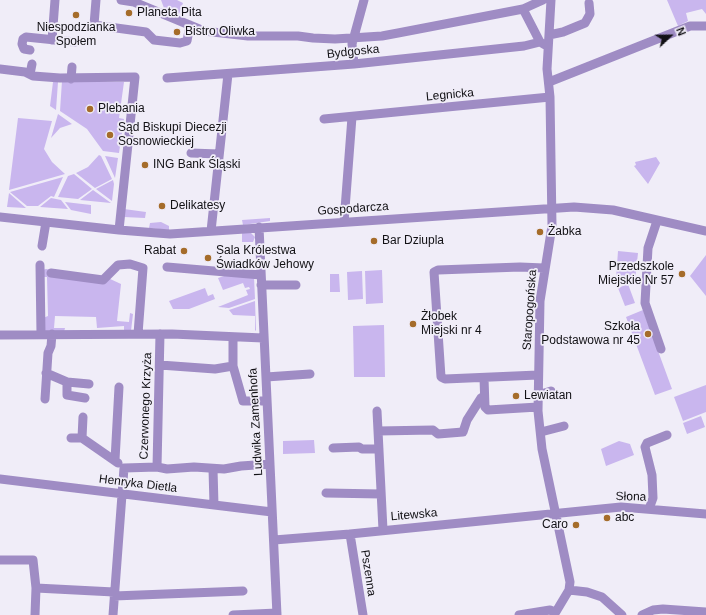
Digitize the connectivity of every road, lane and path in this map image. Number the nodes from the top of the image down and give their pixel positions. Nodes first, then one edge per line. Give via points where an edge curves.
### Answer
1 (55, 0) edge
2 (96, 0) edge
3 (121, 0) edge
4 (364, 0) edge
5 (543, 0) edge
6 (551, 0) edge
7 (589, 3) dead end
8 (523, 9) junction
9 (190, 25) junction
10 (706, 26) edge
11 (550, 35) junction
12 (354, 38) junction
13 (52, 40) junction
14 (75, 42) dead end
15 (544, 44) junction
16 (30, 50) dead end
17 (32, 64) dead end
18 (354, 64) junction
19 (72, 67) dead end
20 (0, 70) edge
21 (30, 74) junction
22 (228, 74) junction
23 (167, 78) dead end
24 (71, 79) junction
25 (549, 82) junction
26 (550, 97) junction
27 (352, 116) junction
28 (324, 119) dead end
29 (191, 153) dead end
30 (219, 154) junction
31 (551, 208) junction
32 (0, 217) edge
33 (657, 221) junction
34 (46, 222) junction
35 (344, 222) junction
36 (259, 228) junction
37 (119, 230) junction
38 (211, 231) junction
39 (706, 231) edge
40 (42, 246) dead end
41 (40, 265) dead end
42 (167, 267) dead end
43 (544, 268) junction
44 (51, 273) dead end
45 (261, 275) junction
46 (261, 285) junction
47 (296, 285) dead end
48 (41, 334) junction
49 (52, 334) junction
50 (138, 334) junction
51 (160, 334) junction
52 (0, 335) edge
53 (233, 337) junction
54 (263, 338) junction
55 (661, 349) dead end
56 (160, 365) junction
57 (234, 366) junction
58 (46, 373) junction
59 (310, 374) dead end
60 (538, 375) junction
61 (266, 377) junction
62 (484, 378) junction
63 (67, 382) junction
64 (89, 384) dead end
65 (118, 387) dead end
66 (551, 391) dead end
67 (538, 395) junction
68 (484, 396) junction
69 (85, 398) dead end
70 (45, 399) dead end
71 (267, 401) junction
72 (538, 407) junction
73 (377, 411) dead end
74 (83, 417) dead end
75 (564, 426) dead end
76 (378, 432) junction
77 (540, 432) junction
78 (668, 435) dead end
79 (71, 438) dead end
80 (82, 438) junction
81 (333, 448) dead end
82 (379, 449) junction
83 (115, 460) junction
84 (270, 464) junction
85 (157, 467) junction
86 (124, 468) junction
87 (213, 469) junction
88 (0, 479) edge
89 (326, 493) dead end
90 (122, 494) junction
91 (381, 494) junction
92 (214, 505) junction
93 (649, 509) junction
94 (272, 512) junction
95 (556, 514) junction
96 (706, 514) edge
97 (383, 530) junction
98 (350, 534) junction
99 (274, 540) junction
100 (0, 560) edge
101 (36, 588) junction
102 (568, 590) junction
103 (243, 591) dead end
104 (114, 594) junction
105 (706, 612) edge
106 (277, 614) edge
107 (555, 614) edge
108 (35, 615) edge
109 (113, 615) edge
110 (233, 615) edge
111 (363, 615) edge
112 (519, 615) edge
113 (622, 615) edge
114 (642, 615) edge

1 - 13 street
2 - 9 street via 94,25 146,32 154,40 180,43 187,41
3 - 9 street via 134,2
4 - 12 street
5 - 8 street
6 - 11 street, Staropogońska
7 - 11 street via 590,14 585,23
8 - 12 street via 387,35
8 - 15 street
9 - 12 street via 204,31 248,36
10 - 25 street via 690,26
11 - 15 street, Staropogońska
12 - 18 street
13 - 14 street
13 - 16 street via 26,37 24,48
15 - 18 street, Bydgoska
15 - 25 street, Staropogońska
17 - 21 street
18 - 22 street, Bydgoska
19 - 24 street
20 - 21 street
21 - 24 street
22 - 23 street, Bydgoska
22 - 30 street
24 - 37 street via 135,77
25 - 26 street, Staropogońska
26 - 27 street, Legnicka
26 - 31 street, Staropogońska
27 - 28 street, Legnicka
27 - 35 street
29 - 30 street
30 - 38 street
31 - 33 street, Gospodarcza via 605,209
31 - 35 street, Gospodarcza
31 - 43 street, Staropogońska via 552,226
32 - 34 street, Gospodarcza
33 - 39 street, Gospodarcza
33 - 55 street via 648,248 645,303
34 - 37 street, Gospodarcza
34 - 40 street
35 - 36 street, Gospodarcza
36 - 38 street, Gospodarcza
36 - 45 street, Ludwika Zamenhofa
37 - 38 street, Gospodarcza via 170,234
41 - 48 street
42 - 45 street
43 - 60 street, Staropogońska
43 - 62 street via 512,267 434,272 441,377 445,380
44 - 50 street via 103,280 118,265 130,264 143,268
45 - 46 street, Ludwika Zamenhofa
46 - 47 street
46 - 54 street, Ludwika Zamenhofa
48 - 49 street, Czerwonego Krzyża
48 - 52 street, Czerwonego Krzyża
49 - 50 street, Czerwonego Krzyża
49 - 58 street
50 - 51 street, Czerwonego Krzyża
51 - 53 street, Czerwonego Krzyża
51 - 56 street, Czerwonego Krzyża
53 - 54 street, Czerwonego Krzyża
53 - 57 street
54 - 61 street, Ludwika Zamenhofa
56 - 57 street via 215,369
56 - 85 street, Czerwonego Krzyża
57 - 71 street via 242,402
58 - 63 street
58 - 70 street
59 - 61 street
60 - 62 street
60 - 67 street, Staropogońska
61 - 71 street, Ludwika Zamenhofa
62 - 68 street
63 - 64 street
63 - 69 street via 67,395
65 - 83 street
66 - 67 street
67 - 72 street, Staropogońska
68 - 72 street via 485,407 488,410
68 - 76 street via 467,420 463,432
71 - 84 street, Ludwika Zamenhofa
72 - 77 street, Staropogońska
73 - 76 street
74 - 80 street
75 - 77 street
76 - 82 street
77 - 95 street, Staropogońska
78 - 93 street via 645,447 653,480
79 - 80 street
80 - 83 street
81 - 82 street
82 - 91 street
83 - 86 street
84 - 87 street
84 - 94 street, Ludwika Zamenhofa
85 - 86 street, Czerwonego Krzyża
85 - 87 street
86 - 90 street, Czerwonego Krzyża
87 - 92 street
88 - 90 street, Henryka Dietla
89 - 91 street
90 - 92 street, Henryka Dietla
90 - 104 street, Czerwonego Krzyża
91 - 97 street
92 - 94 street, Henryka Dietla
93 - 95 street, Słona via 621,507
93 - 96 street, Słona
94 - 99 street, Ludwika Zamenhofa
95 - 97 street, Litewska
95 - 102 street, Staropogońska via 570,582
97 - 98 street, Litewska
98 - 99 street, Litewska
98 - 111 street, Pszenna
99 - 106 street, Ludwika Zamenhofa
100 - 101 street via 34,560
101 - 104 street
101 - 108 street
102 - 107 street
102 - 113 street via 587,592 602,598
103 - 104 street
104 - 109 street, Czerwonego Krzyża
105 - 114 street via 663,609
106 - 110 street
107 - 112 street via 550,610

